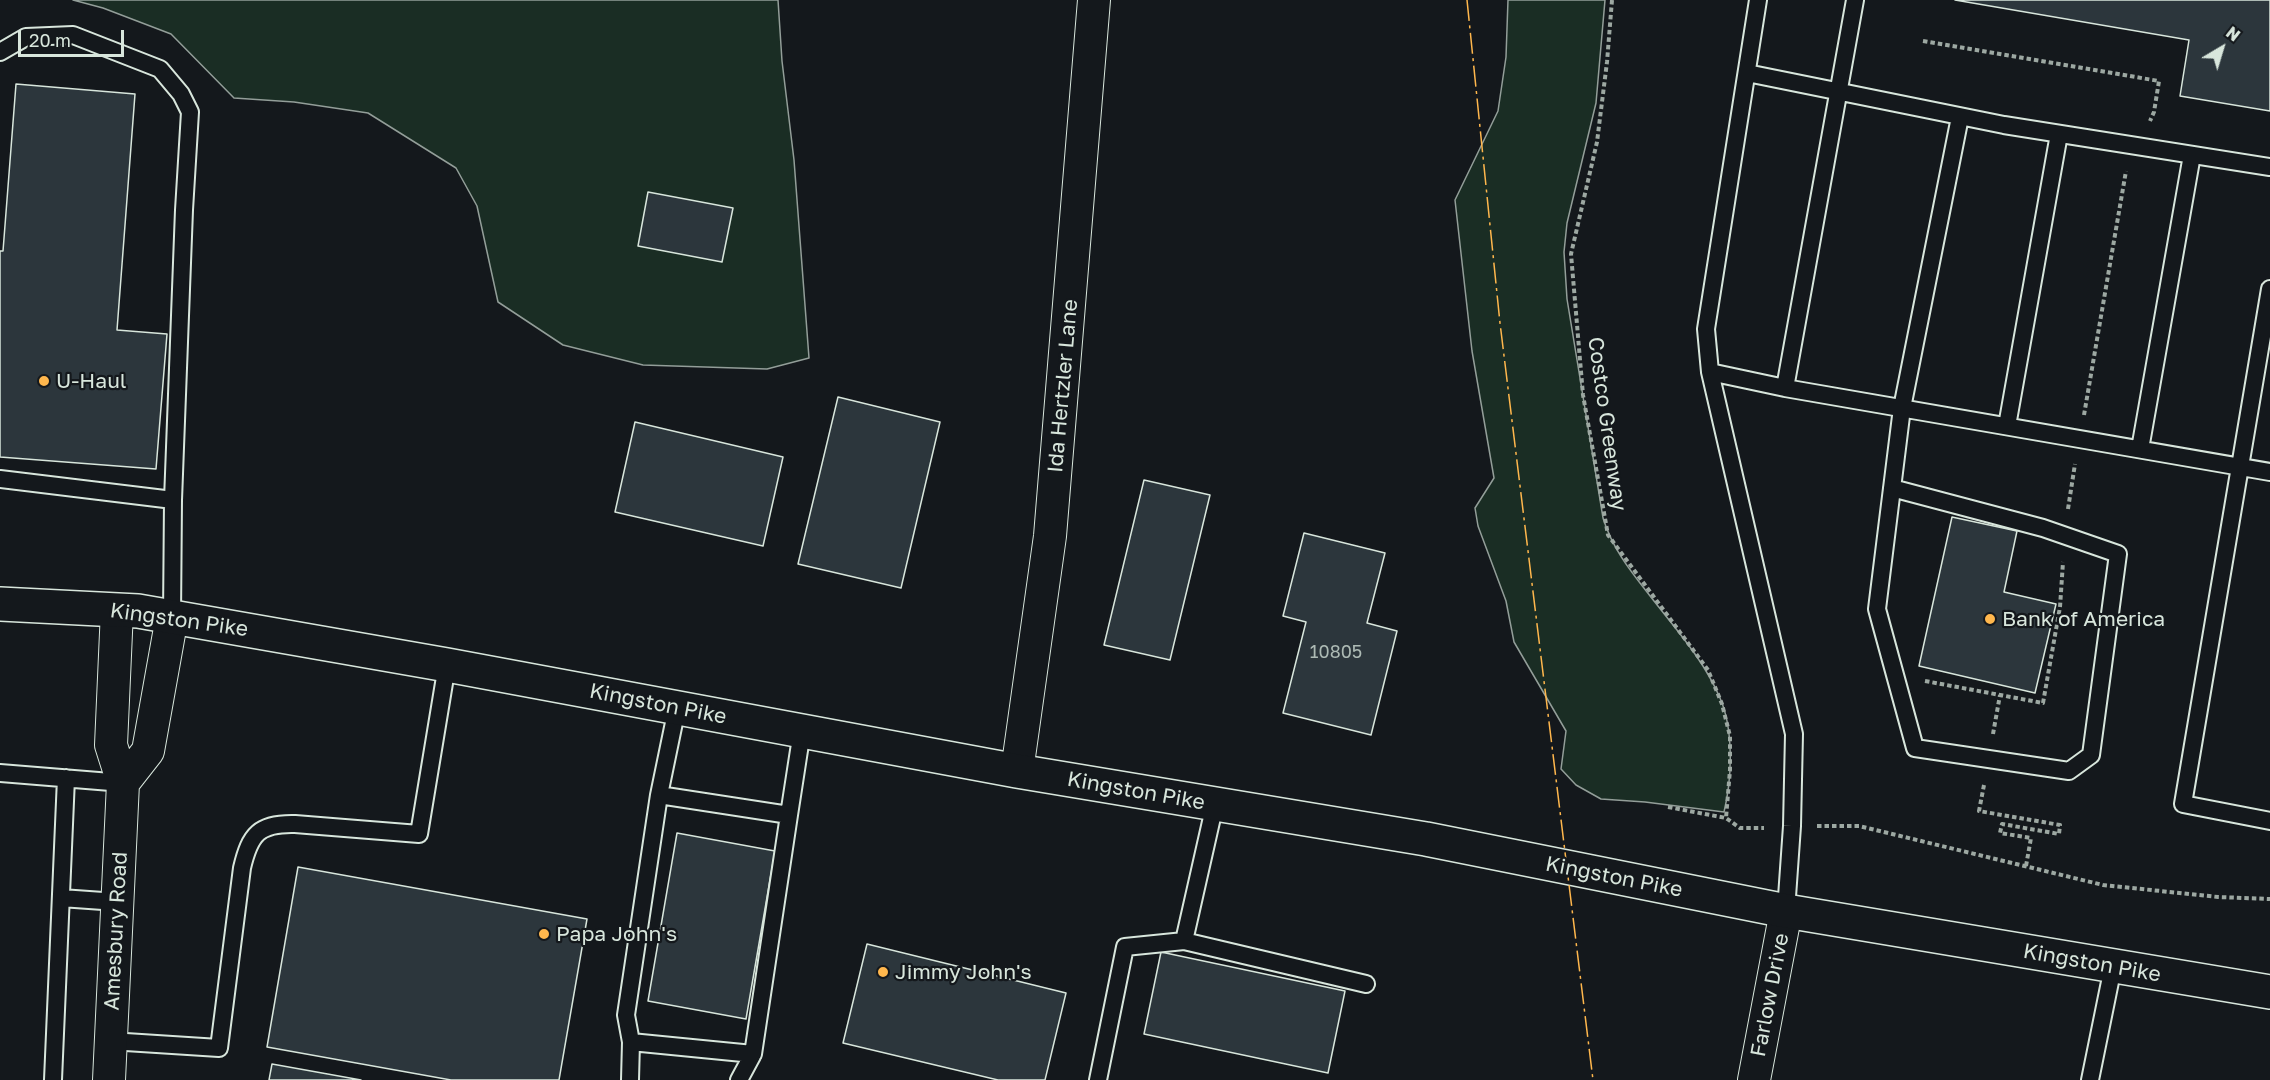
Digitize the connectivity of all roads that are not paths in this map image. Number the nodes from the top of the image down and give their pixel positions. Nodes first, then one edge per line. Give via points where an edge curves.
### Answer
1 (1094, 0) edge
2 (1758, 0) edge
3 (1855, 0) edge
4 (0, 52) edge
5 (1747, 73) junction
6 (1839, 92) junction
7 (1960, 117) junction
8 (2060, 134) junction
9 (2192, 155) junction
10 (2270, 167) edge
11 (2270, 290) edge
12 (1710, 372) junction
13 (1785, 388) junction
14 (1902, 408) junction
15 (2007, 426) junction
16 (2140, 449) junction
17 (2240, 466) junction
18 (2270, 472) edge
19 (0, 479) edge
20 (1892, 488) junction
21 (173, 500) junction
22 (0, 604) edge
23 (117, 610) junction
24 (172, 617) junction
25 (447, 665) junction
26 (677, 708) junction
27 (802, 731) junction
28 (1017, 771) junction
29 (0, 773) edge
30 (66, 778) junction
31 (123, 783) junction
32 (659, 795) junction
33 (1215, 804) junction
34 (789, 815) junction
35 (2270, 821) edge
36 (61, 898) junction
37 (117, 902) junction
38 (1786, 911) junction
39 (1184, 941) junction
40 (2113, 967) junction
41 (1366, 984) dead end
42 (2270, 992) edge
43 (110, 1041) junction
44 (631, 1042) junction
45 (753, 1054) junction
46 (53, 1080) edge
47 (109, 1080) edge
48 (630, 1080) edge
49 (740, 1080) edge
50 (1098, 1080) edge
51 (1754, 1080) edge
52 (2090, 1080) edge

1 - 28 street, Ida Hertzler Lane via 1050,536
2 - 5 lane
3 - 6 lane
4 - 21 lane via 26,37 73,35 160,69 190,112
5 - 6 lane
5 - 12 lane via 1706,329
6 - 7 lane
6 - 13 lane
7 - 8 lane
7 - 14 lane
8 - 9 lane
8 - 15 lane
9 - 10 lane
9 - 16 lane
11 - 17 lane
12 - 13 lane
12 - 38 lane via 1794,734
13 - 14 lane
14 - 15 lane
14 - 20 lane
15 - 16 lane
16 - 17 lane
17 - 18 lane
17 - 35 lane via 2183,804
19 - 21 lane
20 - 20 lane via 2118,554 2091,755 2069,771 1915,748 1877,609
21 - 24 lane
22 - 23 main road, Kingston Pike
23 - 24 main road, Kingston Pike
23 - 31 street, Amesbury Road via 111,745
24 - 25 main road, Kingston Pike
24 - 31 street via 148,751
25 - 26 main road, Kingston Pike
25 - 43 lane via 419,834 295,824 264,828 246,848 219,1048
26 - 27 main road, Kingston Pike
26 - 32 lane
27 - 28 main road, Kingston Pike
27 - 34 lane
28 - 33 main road, Kingston Pike
29 - 30 lane
30 - 31 lane
30 - 36 lane
31 - 37 street, Amesbury Road
32 - 34 lane
32 - 44 lane via 626,1015
33 - 38 main road, Kingston Pike via 1426,839
33 - 39 lane
34 - 45 lane
36 - 37 lane
36 - 46 lane
37 - 43 street, Amesbury Road
38 - 40 main road, Kingston Pike
38 - 51 street, Farlow Drive
39 - 41 lane
39 - 50 lane via 1125,947
40 - 42 main road, Kingston Pike
40 - 52 lane
43 - 47 street, Amesbury Road
44 - 45 lane
44 - 48 lane
45 - 49 lane

